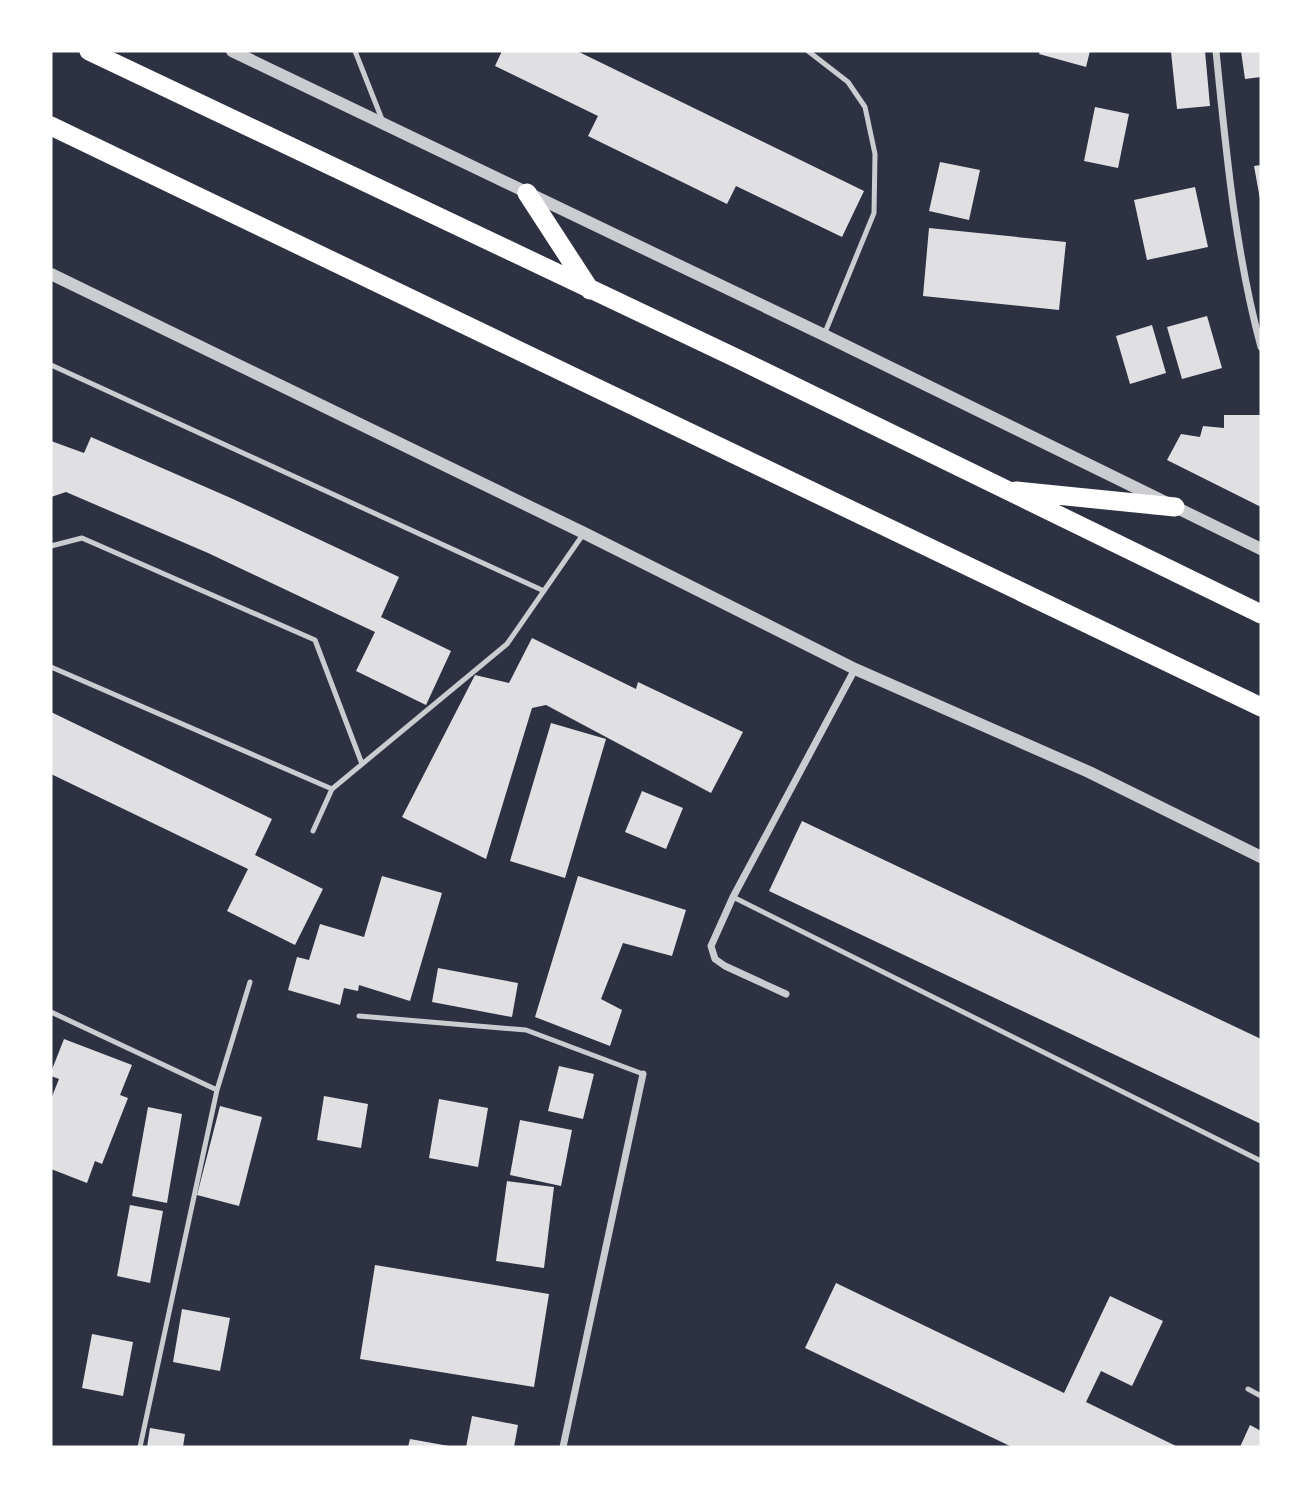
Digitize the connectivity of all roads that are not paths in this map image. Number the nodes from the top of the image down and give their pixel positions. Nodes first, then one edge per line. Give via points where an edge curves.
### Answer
1 (89, 51) edge
2 (233, 51) edge
3 (355, 51) edge
4 (808, 51) edge
5 (1216, 51) edge
6 (384, 125) junction
7 (51, 126) edge
8 (527, 193) junction
9 (51, 274) edge
10 (591, 291) junction
11 (824, 335) junction
12 (1261, 347) edge
13 (51, 365) edge
14 (1002, 489) junction
15 (1175, 507) junction
16 (584, 533) junction
17 (51, 546) edge
18 (1261, 549) edge
19 (544, 591) junction
20 (1261, 614) edge
21 (51, 667) edge
22 (855, 669) junction
23 (1261, 707) edge
24 (362, 764) junction
25 (331, 789) junction
26 (313, 831) dead end
27 (1261, 857) edge
28 (733, 897) junction
29 (250, 982) dead end
30 (786, 994) dead end
31 (51, 1013) edge
32 (359, 1016) dead end
33 (643, 1074) joint
34 (217, 1090) junction
35 (1261, 1161) edge
36 (1248, 1389) dead end
37 (1261, 1396) edge
38 (141, 1447) edge
39 (563, 1447) edge

1 - 10 highway
2 - 6 street
3 - 6 lane
4 - 11 lane via 848,82 865,107 875,155 874,213
5 - 12 street via 1226,151 1250,306
6 - 8 street
7 - 23 highway
8 - 10 highway
8 - 11 street
9 - 16 street
10 - 14 highway
11 - 15 street
13 - 19 lane
14 - 15 highway
14 - 20 highway
15 - 18 street
16 - 19 lane
16 - 22 street
17 - 24 lane via 82,538 315,640
19 - 24 lane via 507,644
21 - 25 lane
22 - 27 street via 1089,772
22 - 28 street
24 - 25 lane
25 - 26 lane
28 - 30 street via 711,946 716,959
28 - 35 lane
29 - 34 lane
31 - 34 lane
32 - 33 lane via 526,1030
33 - 39 street
34 - 38 lane
36 - 37 lane

